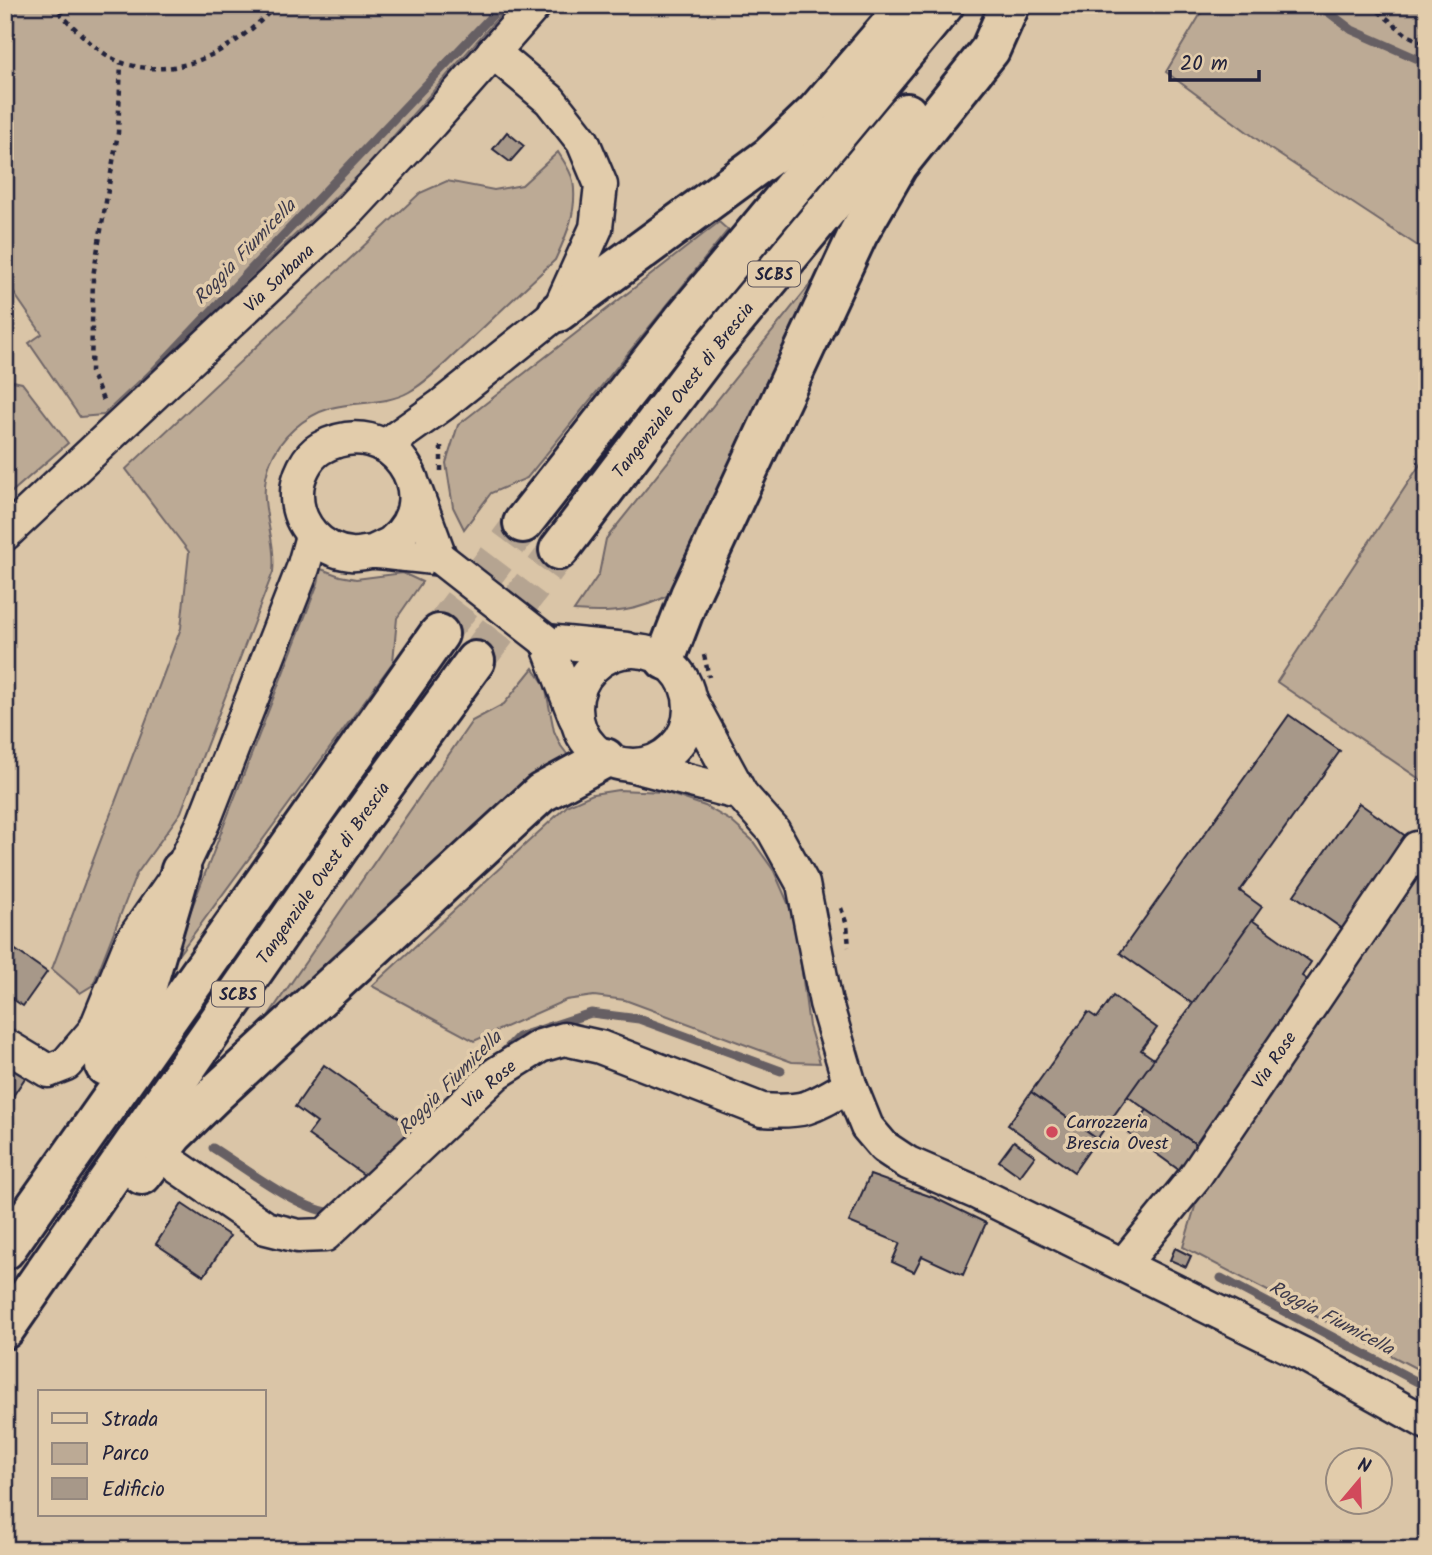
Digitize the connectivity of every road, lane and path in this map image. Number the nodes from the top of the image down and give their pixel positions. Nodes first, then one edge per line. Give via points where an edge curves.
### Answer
1 (52, 5) edge
2 (276, 5) edge
3 (535, 5) edge
4 (908, 5) edge
5 (944, 5) edge
6 (996, 5) edge
7 (1010, 5) edge
8 (1371, 5) edge
9 (1427, 44) edge
10 (493, 52) junction
11 (121, 63) junction
12 (558, 312) junction
13 (116, 432) junction
14 (386, 445) junction
15 (414, 486) junction
16 (523, 523) tunnel mouth
17 (5, 534) edge
18 (313, 536) junction
19 (559, 550) tunnel mouth
20 (373, 552) junction
21 (441, 559) junction
22 (439, 634) tunnel mouth
23 (546, 641) junction
24 (652, 655) junction
25 (475, 661) tunnel mouth
26 (690, 700) junction
27 (576, 718) junction
28 (617, 761) junction
29 (741, 794) junction
30 (1417, 848) dead end
31 (181, 870) junction
32 (5, 1045) edge
33 (850, 1085) junction
34 (176, 1166) dead end
35 (5, 1226) edge
36 (5, 1250) edge
37 (1123, 1265) junction
38 (33, 1290) junction
39 (5, 1329) edge
40 (1427, 1423) edge

1 - 11 path via 90,43
2 - 11 path via 222,50 186,64 171,69
3 - 10 street, Via Sorbana
4 - 12 highway via 816,112 770,156
5 - 16 highway, SCBS via 682,321
6 - 19 highway, Tangenziale Ovest di Brescia / SCBS via 710,351
7 - 24 highway via 990,50 898,165 858,234 690,595
8 - 9 path via 1407,35
10 - 12 street via 550,100 583,142 601,185 596,228
10 - 13 street, Via Sorbana via 352,208
11 - 13 path via 118,134 93,276 92,372
12 - 14 street
13 - 17 street, Via Sorbana
14 - 15 street via 404,463
14 - 18 street via 363,437 339,439 310,459 296,492 300,515
15 - 20 street via 406,526 392,542
15 - 21 street
18 - 20 street via 330,549
18 - 31 street
20 - 21 street
21 - 23 street, bridge
22 - 36 highway, SCBS
23 - 24 street
23 - 27 street
24 - 26 street via 681,677
24 - 27 street via 618,653 598,662 584,677 576,697
25 - 38 highway, Tangenziale Ovest di Brescia / SCBS via 350,832
26 - 28 street via 689,720 668,753 650,762
26 - 29 street
27 - 28 street via 586,741
28 - 29 street
28 - 38 highway via 541,793 173,1135 89,1245
29 - 33 street via 773,830 803,884 825,1003
30 - 37 street, Via Rose via 1194,1178
31 - 32 street via 131,942 95,1030 66,1064 48,1071
31 - 35 highway via 145,992 126,1035 16,1195
33 - 34 street, Via Rose via 814,1107 762,1111 600,1047 564,1039 540,1046 497,1073 325,1235 298,1236 265,1228
33 - 37 street via 867,1127 884,1147 908,1163
37 - 40 street via 1303,1354
38 - 39 highway, Tangenziale Ovest di Brescia / SCBS

